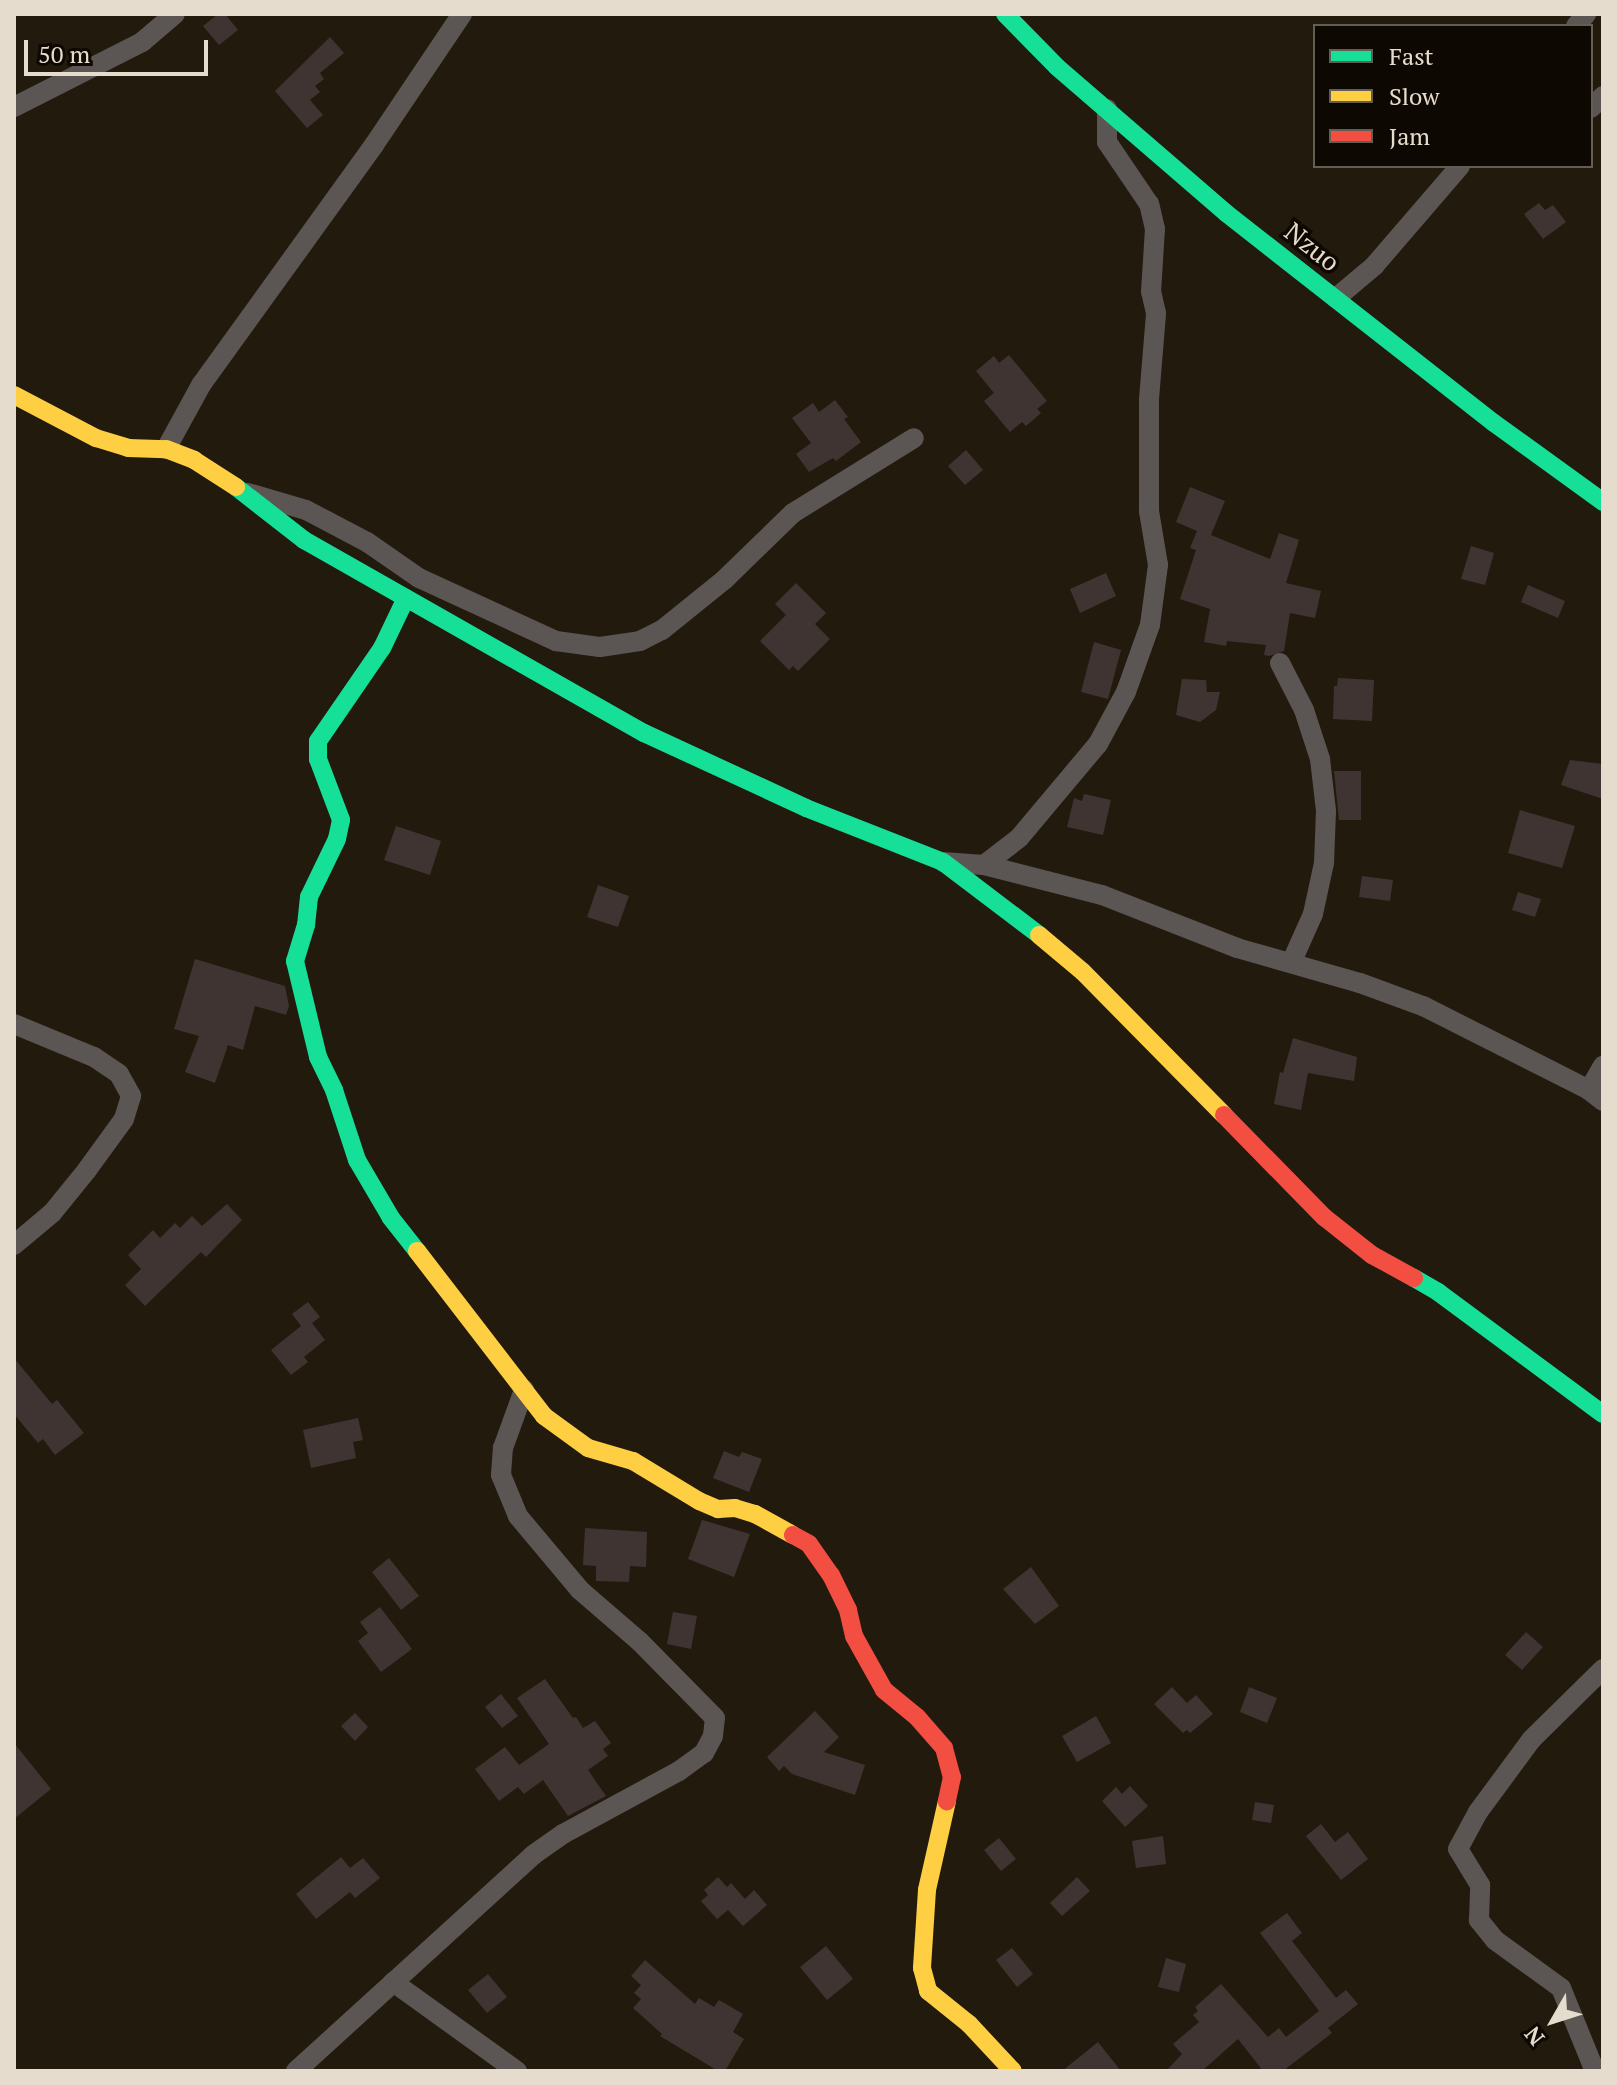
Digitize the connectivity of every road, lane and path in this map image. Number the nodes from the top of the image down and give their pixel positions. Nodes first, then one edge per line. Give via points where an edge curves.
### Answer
1 (175, 14) edge
2 (462, 14) edge
3 (1005, 14) edge
4 (14, 107) edge
5 (1107, 109) junction
6 (1458, 168) edge
7 (1336, 298) junction
8 (14, 395) edge
9 (914, 438) dead end
10 (166, 449) junction
11 (244, 492) junction
12 (1603, 502) edge
13 (406, 598) junction
14 (1280, 663) dead end
15 (943, 862) junction
16 (984, 865) junction
17 (1292, 961) junction
18 (14, 1024) edge
19 (1603, 1066) edge
20 (1596, 1096) edge
21 (14, 1245) edge
22 (524, 1390) junction
23 (1603, 1414) edge
24 (1603, 1669) edge
25 (393, 1982) junction
26 (296, 2071) edge
27 (517, 2071) edge
28 (1013, 2071) edge
29 (1598, 2071) edge

1 - 4 street via 142,42
2 - 10 street via 201,385
3 - 5 street, Nzuo
5 - 7 street, Nzuo via 1226,213
5 - 16 street via 1107,142 1149,204 1155,229 1149,511 1158,565 1150,625 1126,692 1098,744 1019,838
6 - 7 street via 1374,266
7 - 12 street, Nzuo
8 - 10 street via 96,438 128,448
9 - 11 street via 793,513 724,580 662,630 640,641 600,647 556,641 419,578 367,542 306,510
10 - 11 street
11 - 13 street via 304,540
13 - 15 street via 644,733 806,808
13 - 22 street via 382,648 318,741 318,759 341,820 309,897 295,961 318,1057 357,1160 391,1218
14 - 17 street via 1304,710 1320,759 1326,811 1316,901
15 - 16 street
15 - 23 street via 1083,972 1324,1217 1372,1255 1438,1292
16 - 17 street via 1102,895 1237,948
17 - 20 street via 1423,1006
18 - 21 street via 94,1057 119,1074 131,1096 124,1119 87,1170 52,1213
19 - 20 street
22 - 25 street via 503,1448 501,1475 518,1516 580,1590 715,1718 713,1736 704,1753 679,1771 533,1855
22 - 28 street via 544,1416 588,1448 633,1461 718,1509 735,1508 786,1528 817,1554 884,1690 944,1748 952,1777 927,1890 922,1968 928,1991 969,2024
24 - 29 street via 1531,1740 1458,1849 1480,1885 1479,1920 1495,1940 1561,1988
25 - 26 street
25 - 27 street

